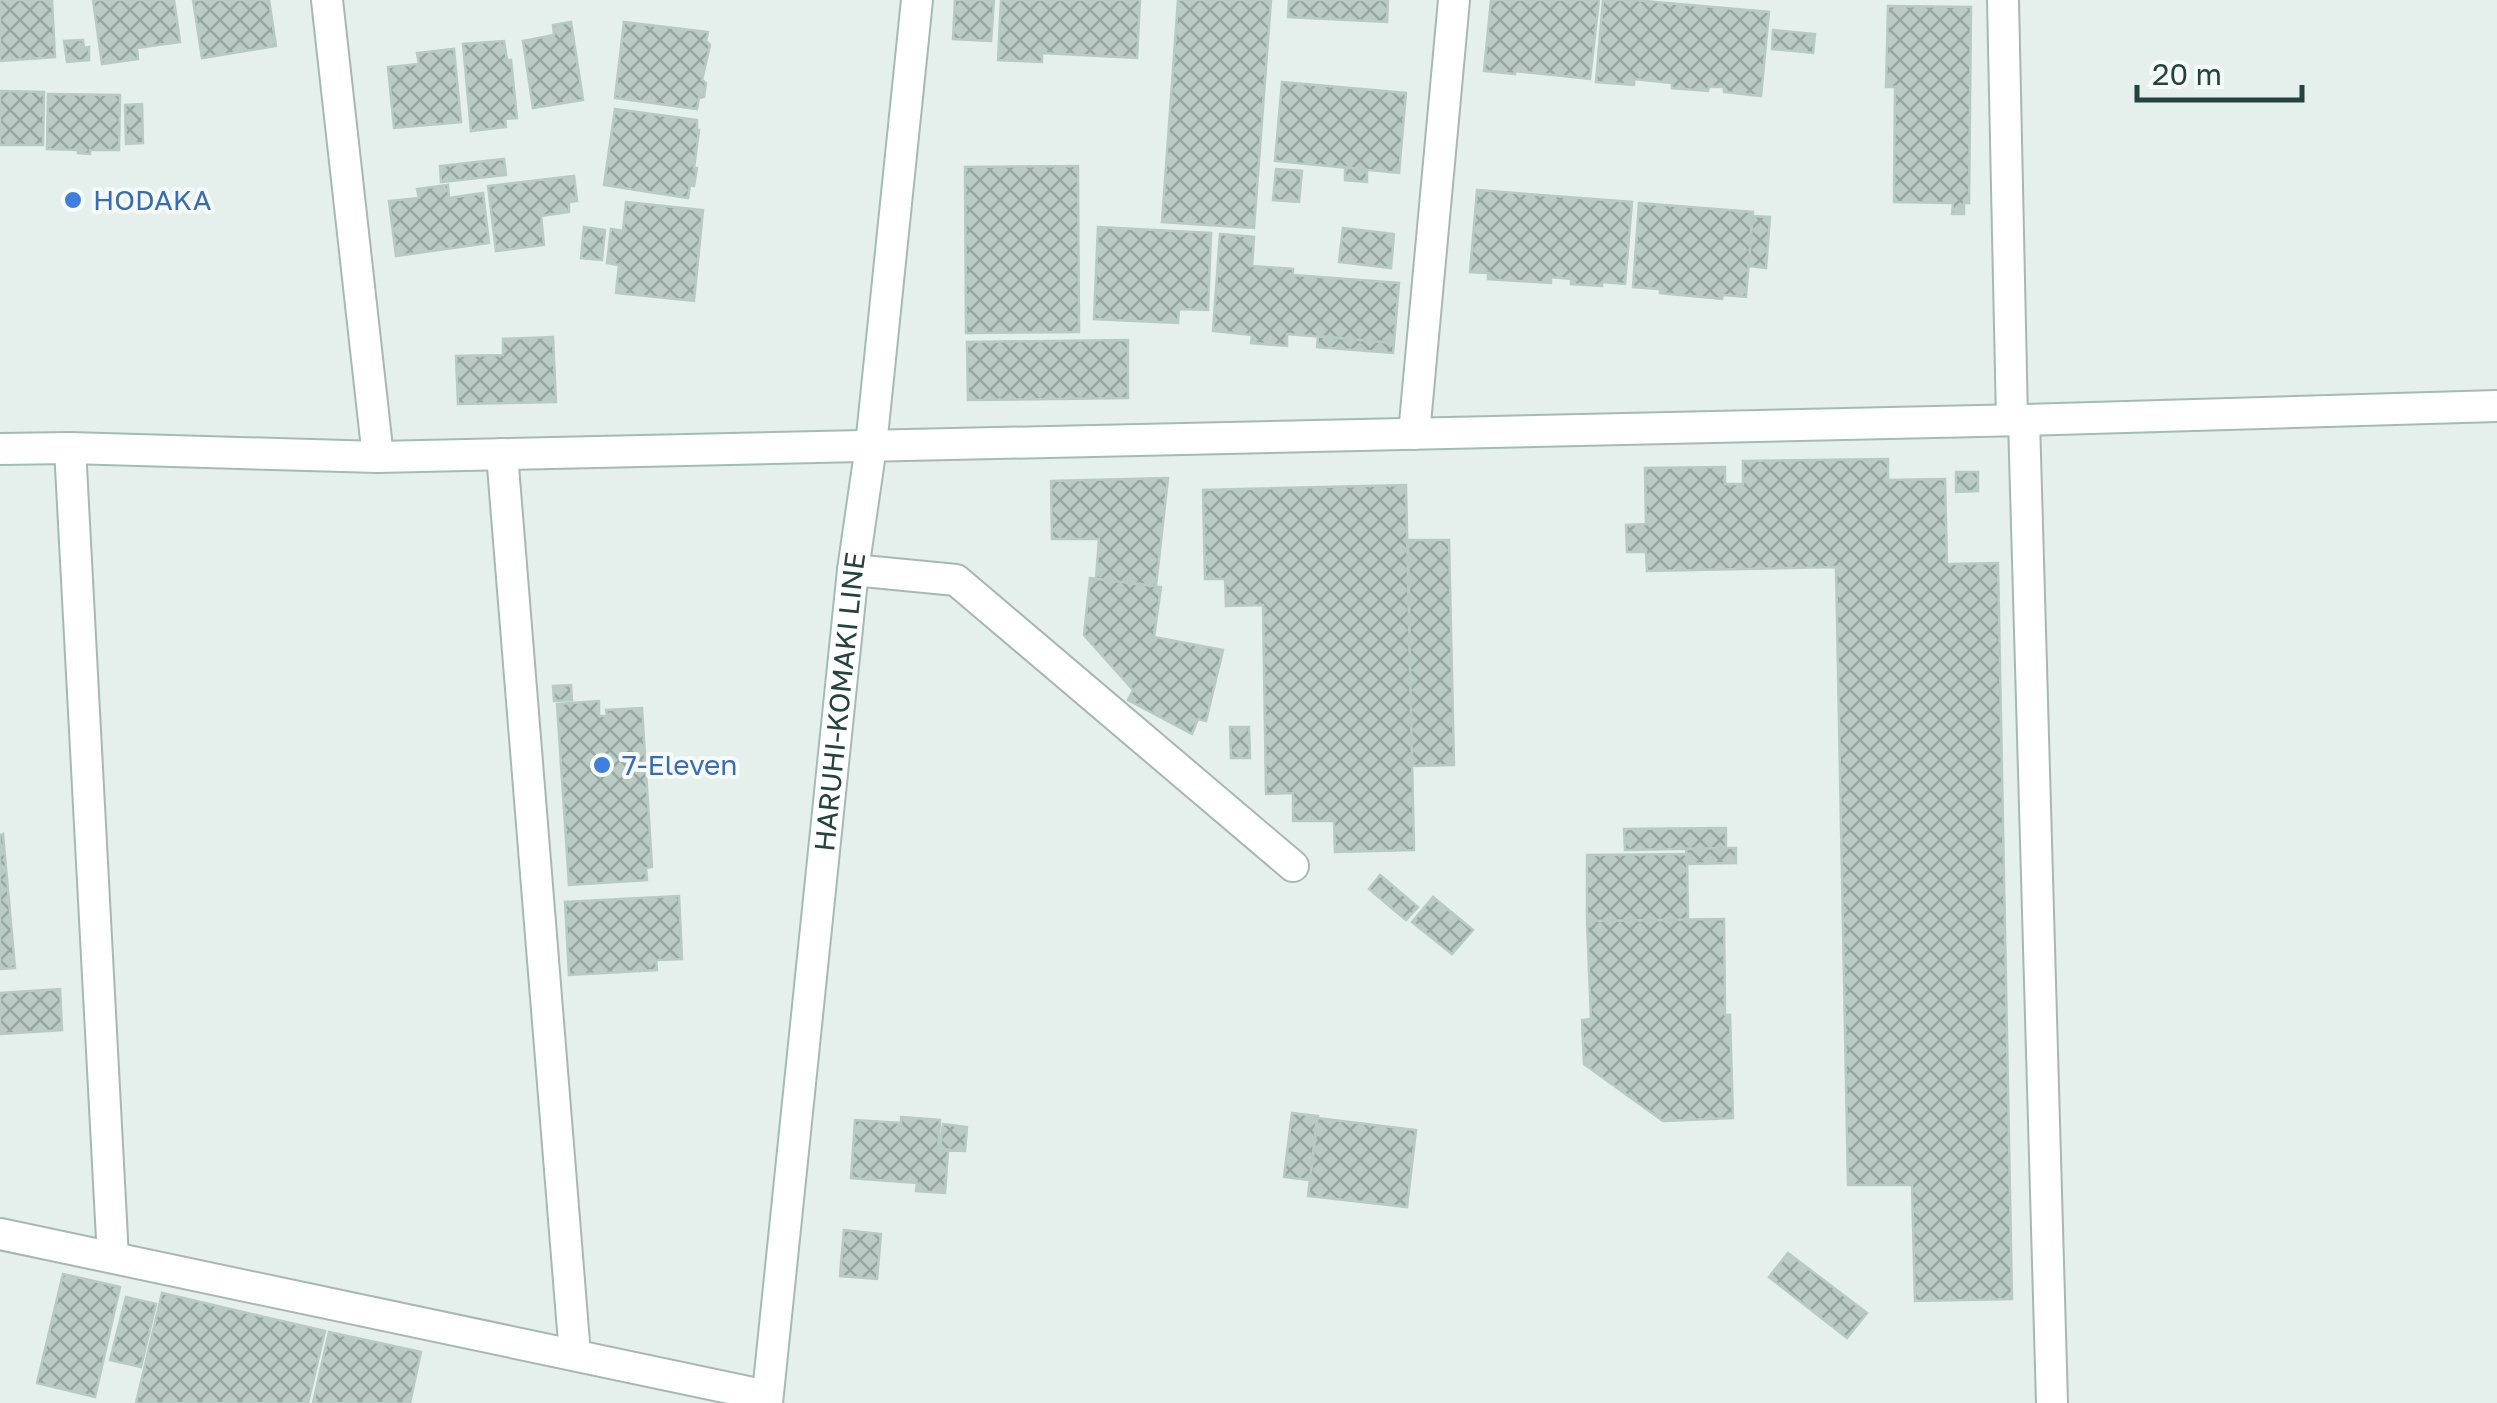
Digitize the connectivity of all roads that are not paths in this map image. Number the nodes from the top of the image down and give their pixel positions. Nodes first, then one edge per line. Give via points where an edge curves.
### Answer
1 (328, 0) edge
2 (917, 0) edge
3 (1454, 0) edge
4 (2003, 0) edge
5 (2497, 406) edge
6 (2018, 420) junction
7 (1414, 434) junction
8 (872, 446) junction
9 (70, 448) junction
10 (0, 450) edge
11 (502, 454) junction
12 (378, 457) junction
13 (852, 570) junction
14 (1293, 866) dead end
15 (0, 1234) edge
16 (114, 1258) junction
17 (574, 1356) junction
18 (767, 1400) edge
19 (2052, 1403) edge

1 - 12 street
2 - 8 street, HARUHI-KOMAKI LINE
3 - 7 street
4 - 6 street
5 - 6 street
6 - 7 street
6 - 19 street
7 - 8 street
8 - 11 street
8 - 13 street, HARUHI-KOMAKI LINE
9 - 10 street
9 - 12 street
9 - 16 street
11 - 12 street
11 - 17 street
13 - 14 street via 956,580
13 - 18 street, HARUHI-KOMAKI LINE
15 - 16 street
16 - 17 street
17 - 18 street

